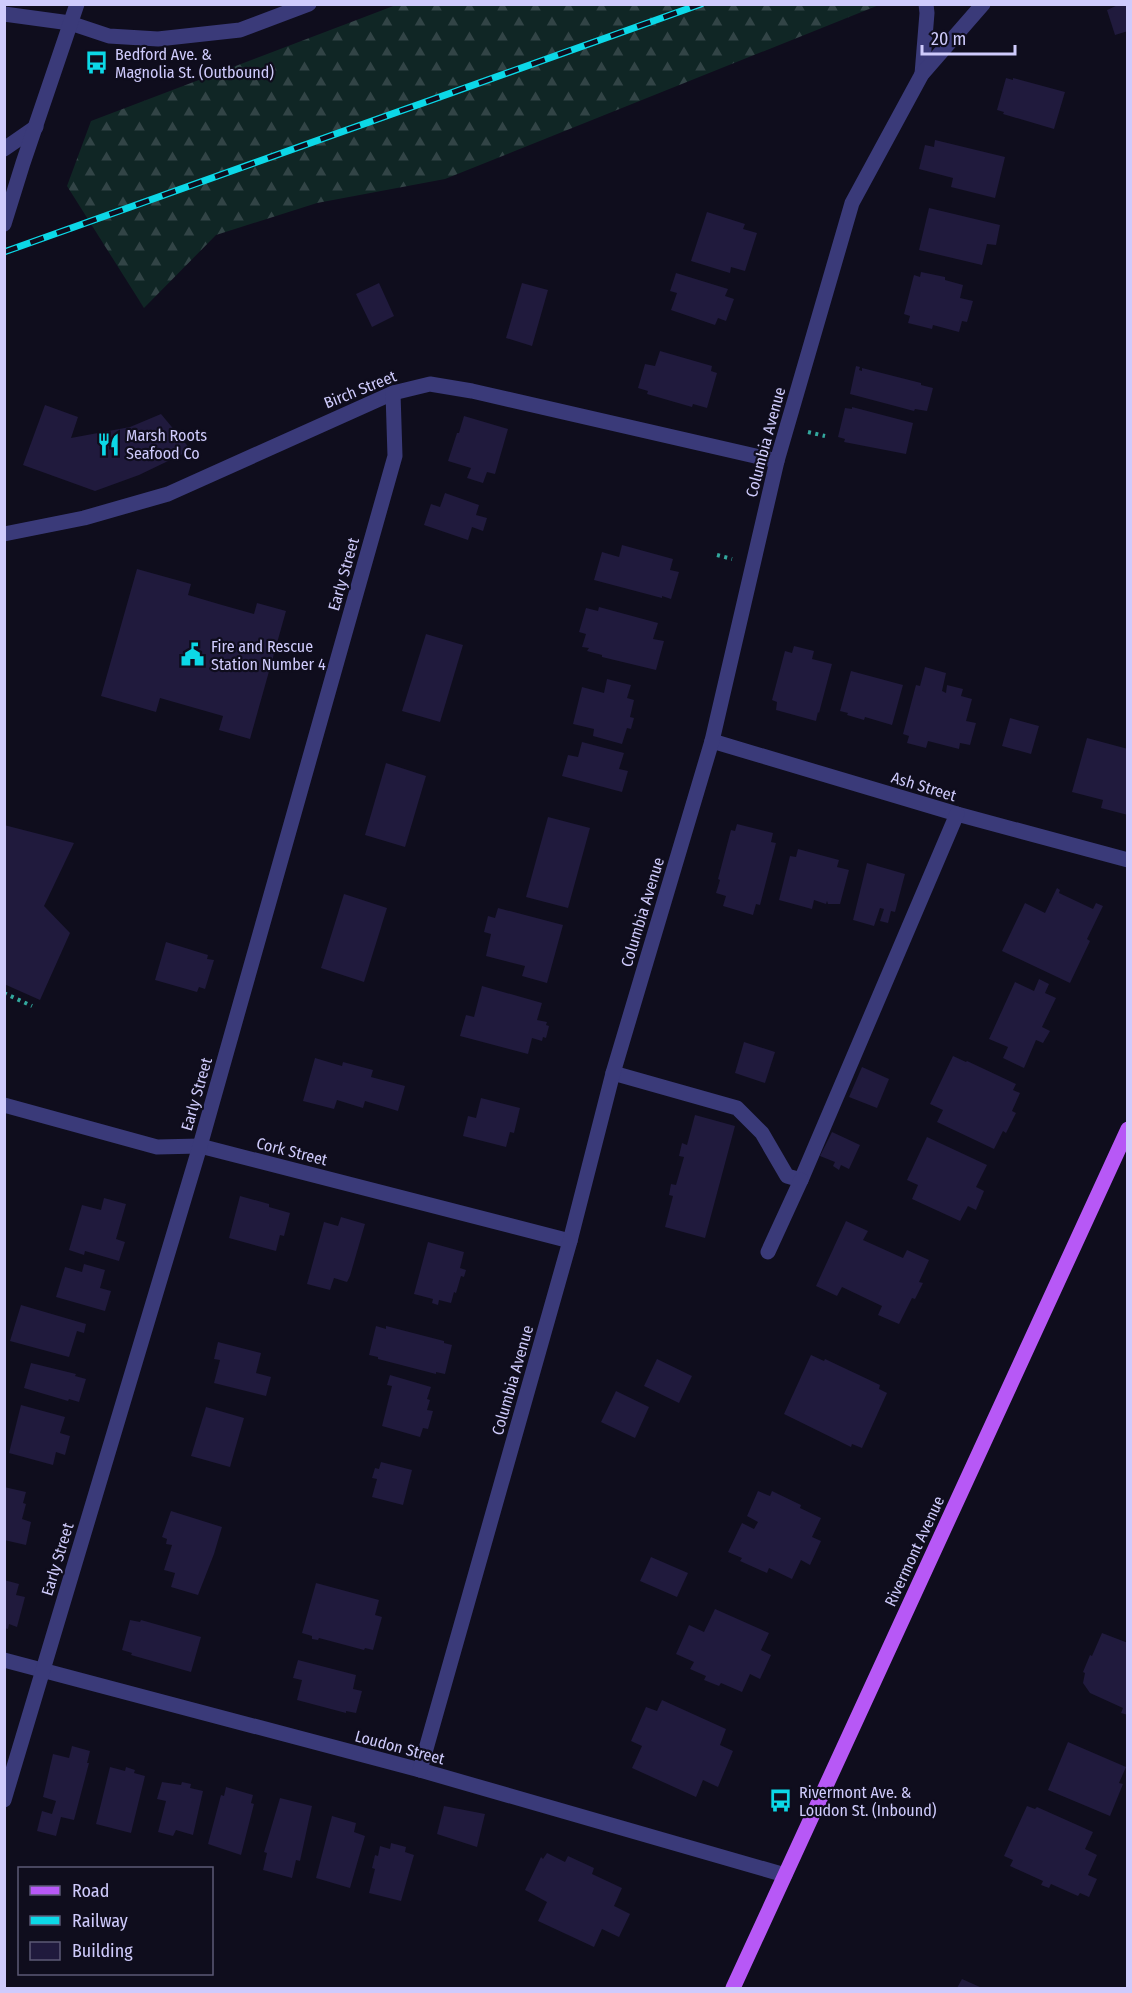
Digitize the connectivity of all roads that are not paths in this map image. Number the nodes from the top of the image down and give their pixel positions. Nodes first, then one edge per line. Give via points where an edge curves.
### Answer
1 (77, 4) edge
2 (309, 4) edge
3 (926, 4) edge
4 (982, 4) edge
5 (4, 14) edge
6 (70, 23) junction
7 (922, 74) junction
8 (36, 127) junction
9 (4, 149) edge
10 (4, 224) edge
11 (393, 393) junction
12 (777, 461) junction
13 (4, 534) edge
14 (712, 741) junction
15 (957, 814) junction
16 (1128, 860) edge
17 (613, 1073) junction
18 (4, 1105) edge
19 (1128, 1129) edge
20 (200, 1146) junction
21 (801, 1180) junction
22 (570, 1241) junction
23 (768, 1252) dead end
24 (4, 1659) edge
25 (42, 1671) junction
26 (420, 1770) junction
27 (4, 1800) edge
28 (785, 1875) junction
29 (734, 1989) edge

1 - 6 street
2 - 6 street via 240,30 158,39 109,36
3 - 7 street, Columbia Avenue
4 - 7 street, Columbia Avenue
5 - 6 street
6 - 8 street
7 - 12 street, Columbia Avenue via 852,203
8 - 9 street
8 - 10 street
11 - 12 street, Birch Street via 430,384
11 - 13 street, Birch Street via 168,494 84,518
11 - 20 street, Early Street via 395,456
12 - 14 street, Columbia Avenue
14 - 15 street, Ash Street
14 - 17 street, Columbia Avenue
15 - 16 street, Ash Street
15 - 21 street
17 - 21 street via 737,1108 762,1133 787,1176
17 - 22 street, Columbia Avenue
18 - 20 street, Cork Street via 157,1147
19 - 28 main road, Rivermont Avenue
20 - 22 street, Cork Street
20 - 25 street, Early Street
21 - 23 street
22 - 26 street, Columbia Avenue
24 - 25 street, Loudon Street
25 - 26 street, Loudon Street
25 - 27 street, Early Street
26 - 28 street, Loudon Street
28 - 29 main road, Rivermont Avenue

